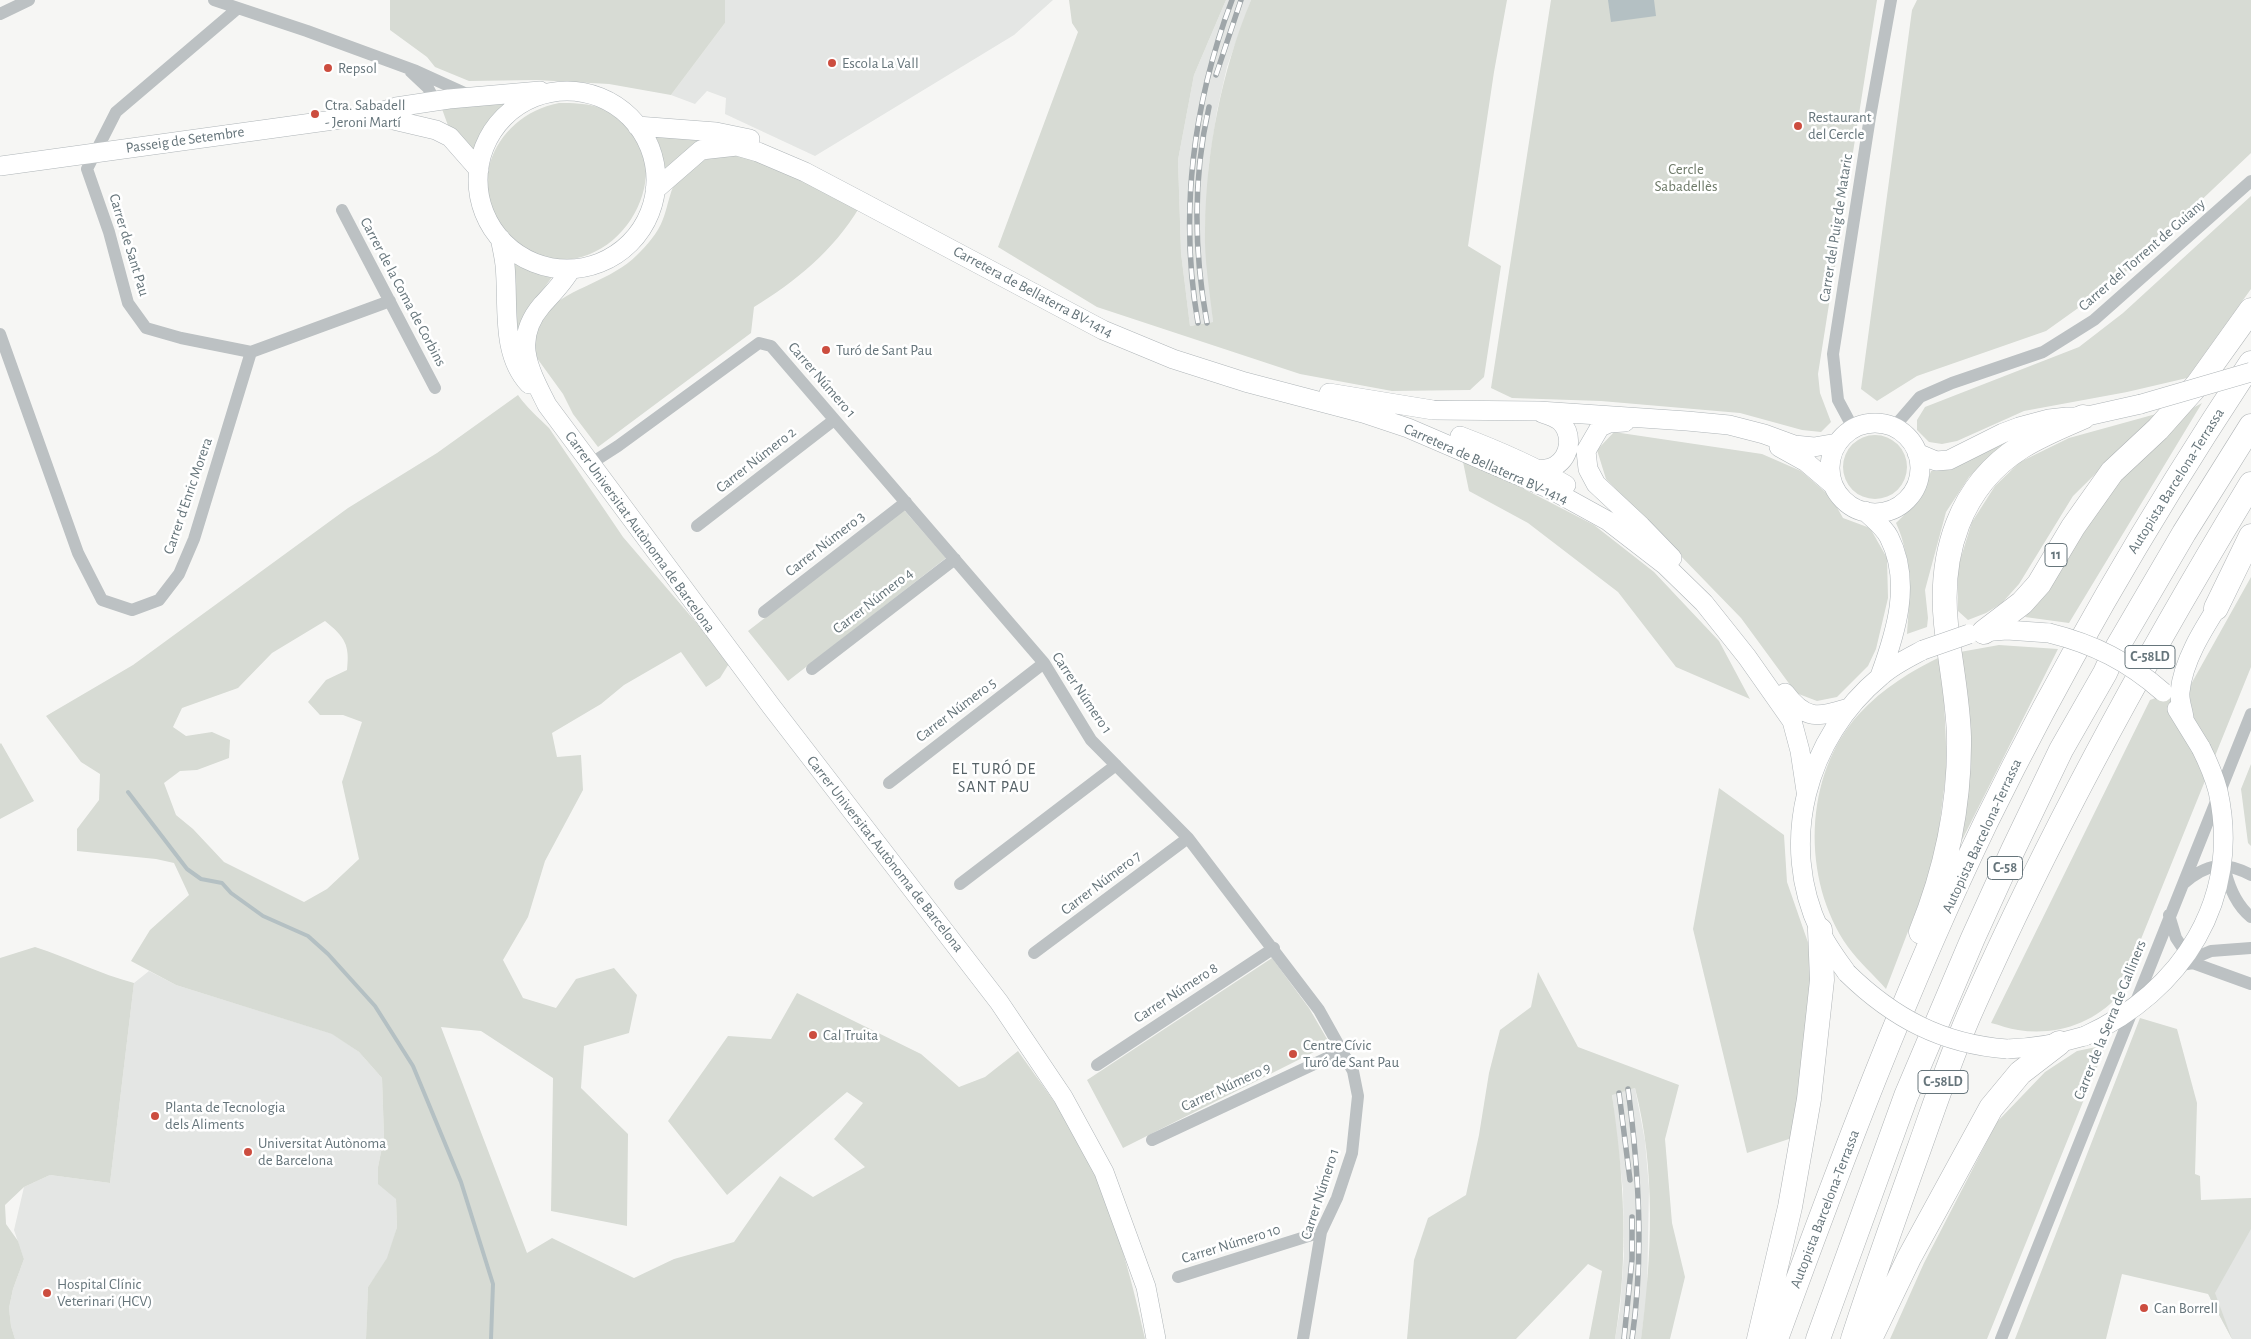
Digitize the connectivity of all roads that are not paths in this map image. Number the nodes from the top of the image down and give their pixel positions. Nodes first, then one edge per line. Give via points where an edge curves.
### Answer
1 (29, 0) edge
2 (214, 0) edge
3 (1891, 0) edge
4 (237, 9) junction
5 (0, 14) edge
6 (410, 71) junction
7 (552, 92) junction
8 (472, 96) junction
9 (435, 101) junction
10 (408, 105) junction
11 (370, 114) junction
12 (637, 126) junction
13 (450, 137) junction
14 (94, 153) junction
15 (0, 166) edge
16 (806, 169) junction
17 (479, 170) junction
18 (2251, 181) edge
19 (655, 190) junction
20 (863, 198) junction
21 (342, 210) dead end
22 (500, 238) junction
23 (571, 269) junction
24 (390, 301) junction
25 (2251, 310) edge
26 (0, 334) edge
27 (251, 352) junction
28 (2251, 363) edge
29 (2251, 372) edge
30 (436, 388) dead end
31 (1308, 390) junction
32 (548, 405) junction
33 (1539, 411) junction
34 (1376, 417) junction
35 (2083, 417) junction
36 (834, 420) junction
37 (1608, 422) junction
38 (2251, 426) edge
39 (1894, 427) junction
40 (1853, 428) junction
41 (1837, 443) junction
42 (1917, 453) junction
43 (1810, 454) junction
44 (590, 464) junction
45 (1548, 468) junction
46 (2251, 484) edge
47 (1833, 485) junction
48 (906, 502) junction
49 (1865, 512) junction
50 (697, 526) dead end
51 (2251, 536) edge
52 (2251, 553) edge
53 (954, 559) junction
54 (1677, 564) junction
55 (2216, 608) junction
56 (764, 612) dead end
57 (1976, 633) junction
58 (1044, 663) junction
59 (812, 669) dead end
60 (1880, 676) junction
61 (1849, 708) junction
62 (2251, 714) edge
63 (1798, 717) junction
64 (2184, 718) junction
65 (1116, 765) junction
66 (888, 782) dead end
67 (1806, 791) junction
68 (2211, 814) junction
69 (1188, 838) junction
70 (2222, 856) junction
71 (2237, 868) junction
72 (2251, 875) edge
73 (960, 884) dead end
74 (2182, 885) junction
75 (2169, 915) junction
76 (2251, 917) edge
77 (1820, 930) junction
78 (1274, 948) junction
79 (2251, 948) edge
80 (1034, 953) dead end
81 (2187, 963) junction
82 (2251, 984) edge
83 (2139, 991) junction
84 (1903, 1007) junction
85 (2059, 1043) junction
86 (1342, 1051) junction
87 (1097, 1065) dead end
88 (1152, 1140) dead end
89 (1321, 1232) junction
90 (1178, 1277) dead end
91 (1156, 1339) edge
92 (1303, 1339) edge
93 (1759, 1339) edge
94 (1776, 1339) edge
95 (1818, 1339) edge
96 (1853, 1339) edge
97 (1870, 1339) edge
98 (2001, 1339) edge

1 - 5 street
2 - 4 street
3 - 40 street, Carrer del Puig de Mataric via 1833,354 1838,400
4 - 6 street via 307,31
4 - 14 street, Carrer de Sant Pau via 116,112
6 - 8 street
6 - 9 street via 428,88
6 - 10 street via 416,90
7 - 8 street, Passeig de Setembre via 533,90
7 - 12 street via 576,92 599,97 620,109
7 - 17 street via 526,101 504,116 488,138
8 - 9 street, Passeig de Setembre
9 - 10 street, Passeig de Setembre
9 - 13 street
10 - 11 street, Passeig de Setembre
11 - 13 street, Passeig de Setembre via 436,130
11 - 14 street, Passeig de Setembre
12 - 16 street, Carretera de Bellaterra BV-1414 via 716,132 751,139
12 - 19 street via 651,152
13 - 17 street, Passeig de Setembre
14 - 15 street, Passeig de Setembre
14 - 27 street, Carrer de Sant Pau via 87,169 109,232 128,303 146,328
16 - 19 street, Carretera de Bellaterra BV-1414 via 737,146 701,150
16 - 20 street, Carretera de Bellaterra BV-1414
17 - 22 street via 481,203
18 - 39 street, Carrer del Torrent de Guiany via 2094,320 2043,352 1920,397
19 - 23 street via 647,219 630,243 606,260
20 - 31 street via 1128,330 1248,374
20 - 34 street, Carretera de Bellaterra BV-1414 via 1103,330 1173,359 1245,382
21 - 24 street, Carrer de la Coma de Corbins
22 - 23 street via 530,261
22 - 32 street, Carrer Universitat Autònoma de Barcelona via 505,265 510,347 522,376
23 - 32 street, Carrer Universitat Autònoma de Barcelona via 528,326 525,342 530,371
24 - 27 street
24 - 30 street, Carrer de la Coma de Corbins
25 - 57 highway, 11 via 2198,384 2158,429 2112,472 2039,584 2022,603
26 - 27 street, Carrer d'Enric Morera via 78,553 102,600 132,610 159,600 179,574 194,539
28 - 84 highway, Autopista Barcelona-Terrassa / C-58 via 2155,512 2086,632 1986,824
29 - 35 street, bridge
31 - 33 street, Carretera de Bellaterra BV-1414 via 1433,410
31 - 45 street, Carretera de Bellaterra BV-1414 via 1430,425
32 - 44 street, Carrer Universitat Autònoma de Barcelona
33 - 37 street, Carretera de Bellaterra BV-1414
33 - 45 street, Carretera de Bellaterra BV-1414 via 1555,418 1567,431 1570,442 1564,455
34 - 45 street, Carretera de Bellaterra BV-1414 via 1396,420 1465,444 1524,470
34 - 63 street, Carretera de Bellaterra BV-1414 via 1542,485 1608,521 1665,565 1704,602
35 - 42 street via 2049,419 2019,427 1949,460 1936,461
35 - 84 highway via 2021,447 2000,463 1967,503 1948,550 1944,600 1959,735 1958,787 1945,862 1909,961
36 - 44 street, Carrer Número 1 via 771,346 759,343
36 - 48 street, Carrer Número 1
36 - 50 street, Carrer Número 2
37 - 43 street, Carretera de Bellaterra BV-1414 via 1728,432
37 - 54 street, Carretera de Bellaterra BV-1414 via 1586,451 1588,469 1596,484
38 - 95 highway, C-58 via 2115,650 2061,750 2013,850 1906,1096
39 - 40 street via 1879,423
39 - 42 street via 1905,434
40 - 41 street
41 - 43 street
41 - 47 street via 1830,468
42 - 49 street via 1919,478 1913,492 1890,510
43 - 47 street, Carretera de Bellaterra BV-1414
44 - 91 street, Carrer Universitat Autònoma de Barcelona via 770,706 1000,1002 1064,1097 1104,1172 1146,1287
45 - 54 street, Carretera de Bellaterra BV-1414
46 - 96 highway, C-58LD via 2118,711 2019,907 1951,1061
47 - 49 street via 1851,506
48 - 53 street, Carrer Número 1
48 - 56 street, Carrer Número 3
49 - 60 street via 1888,535 1896,555 1901,590 1896,632
51 - 55 highway
52 - 55 street
53 - 58 street, Carrer Número 1
53 - 59 street, Carrer Número 4
54 - 63 street, Carretera de Bellaterra BV-1414 via 1712,599 1787,696
55 - 64 street via 2183,675 2180,694
57 - 60 street, bridge via 1923,650
57 - 64 street, bridge via 2007,630 2049,633 2099,649 2135,669 2163,692
58 - 65 street, Carrer Número 1 via 1091,740
58 - 66 street, Carrer Número 5
60 - 61 street
61 - 63 street via 1826,715
61 - 67 street via 1822,749
62 - 68 street, Carrer de la Serra de Galliners
63 - 67 street, Carretera de Bellaterra BV-1414
64 - 70 street, bridge via 2201,748 2218,791
65 - 69 street, Carrer Número 1
65 - 73 street
67 - 77 street via 1800,834 1801,862 1808,899
68 - 71 street via 2220,845
68 - 74 street, Carrer de la Serra de Galliners
69 - 78 street, Carrer Número 1
69 - 80 street, Carrer Número 7
70 - 76 street, bridge via 2231,890
70 - 81 street, bridge via 2211,906
71 - 72 street
71 - 74 street via 2226,865 2212,868 2194,874
74 - 75 street, Carrer de la Serra de Galliners
75 - 81 street
75 - 83 street, Carrer de la Serra de Galliners
77 - 85 street, bridge via 1831,952 1866,991 1903,1018 1934,1033 1964,1043 2007,1049
77 - 93 highway via 1822,980 1809,1099 1790,1208
78 - 86 street, Carrer Número 1 via 1319,1010
78 - 87 street, Carrer Número 8
79 - 81 street, bridge via 2211,951
81 - 82 street
81 - 83 street
81 - 85 street, bridge via 2151,995 2109,1025
83 - 98 street, Carrer de la Serra de Galliners
84 - 94 highway, Autopista Barcelona-Terrassa / C-58
85 - 97 highway via 2020,1073 1992,1108 1909,1258
86 - 88 street, Carrer Número 9
86 - 89 street, Carrer Número 1 via 1353,1072 1358,1096 1352,1152 1337,1198
89 - 90 street, Carrer Número 10
89 - 92 street, Carrer Número 1

